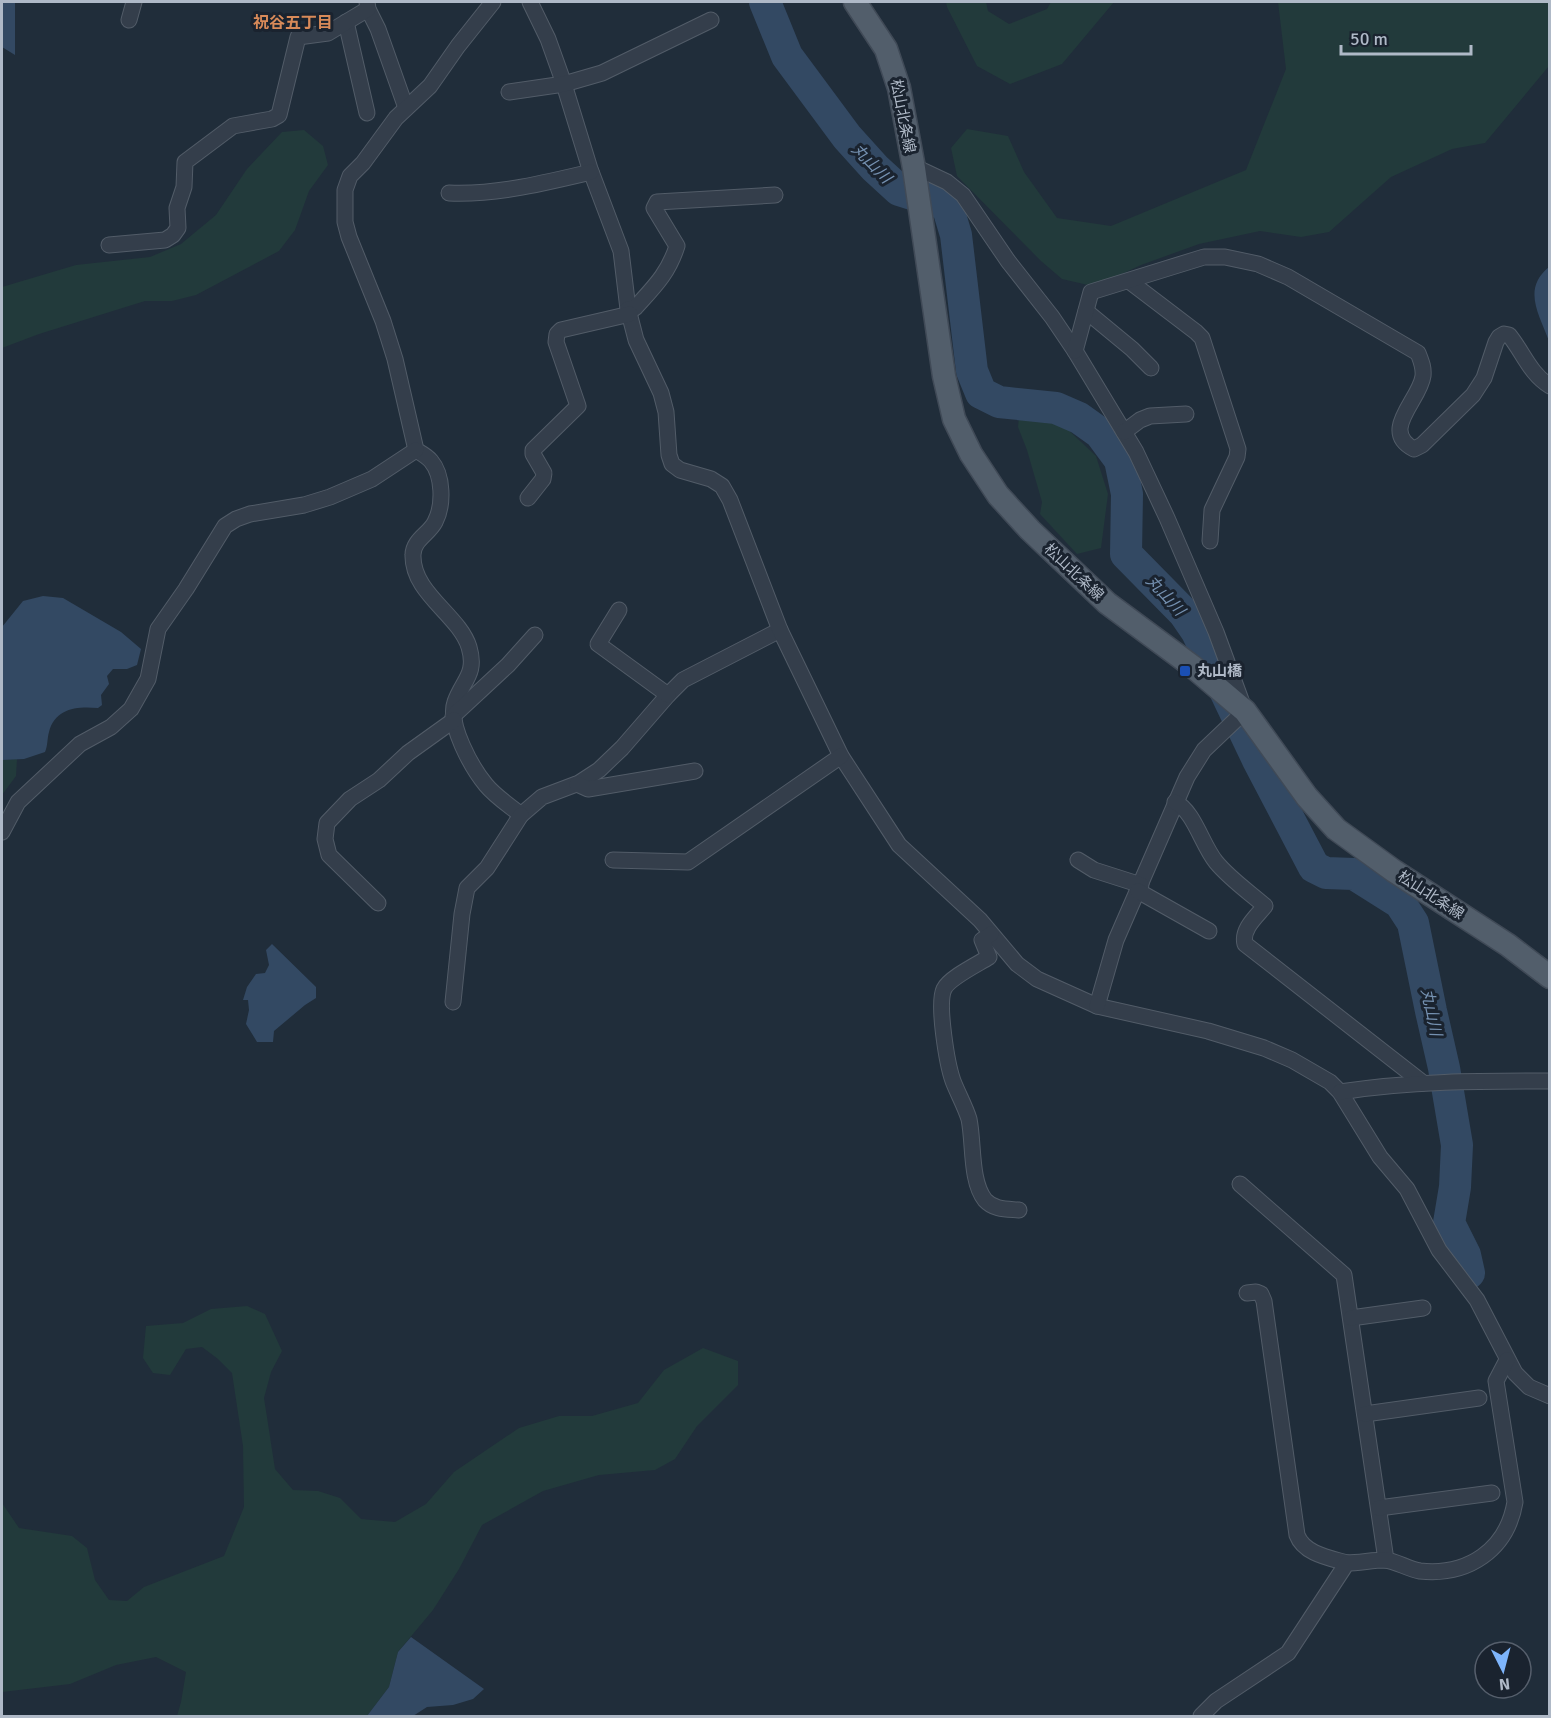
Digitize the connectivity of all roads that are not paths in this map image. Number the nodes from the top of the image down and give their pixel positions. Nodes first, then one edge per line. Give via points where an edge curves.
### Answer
1 (134, 2) edge
2 (493, 2) edge
3 (530, 2) edge
4 (855, 2) edge
5 (367, 5) edge
6 (129, 20) dead end
7 (711, 20) dead end
8 (346, 22) junction
9 (564, 84) junction
10 (509, 92) dead end
11 (406, 108) junction
12 (367, 113) dead end
13 (914, 167) junction
14 (591, 172) junction
15 (448, 193) dead end
16 (775, 195) dead end
17 (110, 245) dead end
18 (1128, 281) junction
19 (1086, 311) junction
20 (629, 312) junction
21 (1075, 351) junction
22 (1151, 368) dead end
23 (1550, 386) edge
24 (1186, 414) dead end
25 (1124, 432) junction
26 (416, 450) junction
27 (528, 498) dead end
28 (1210, 540) dead end
29 (619, 610) dead end
30 (780, 630) junction
31 (535, 635) dead end
32 (668, 695) junction
33 (1245, 711) junction
34 (454, 718) junction
35 (841, 756) junction
36 (695, 771) dead end
37 (577, 784) junction
38 (1175, 802) junction
39 (521, 815) junction
40 (2, 832) edge
41 (613, 860) dead end
42 (1077, 860) dead end
43 (1139, 888) junction
44 (378, 903) dead end
45 (1209, 931) dead end
46 (991, 934) junction
47 (1550, 977) edge
48 (453, 1002) dead end
49 (1097, 1006) junction
50 (1550, 1081) edge
51 (1422, 1083) junction
52 (1340, 1092) junction
53 (1240, 1184) dead end
54 (1019, 1210) dead end
55 (1247, 1293) dead end
56 (1423, 1308) dead end
57 (1351, 1318) junction
58 (1507, 1360) junction
59 (1550, 1396) edge
60 (1479, 1398) dead end
61 (1365, 1414) junction
62 (1492, 1493) dead end
63 (1379, 1508) junction
64 (1386, 1560) junction
65 (1347, 1563) junction
66 (1201, 1716) edge

1 - 6 street
2 - 11 street via 430,86
3 - 9 street
4 - 13 main road, 松山北条線 via 886,49 893,68
5 - 8 street
5 - 11 street
7 - 9 street via 602,73
8 - 12 street
8 - 17 street via 328,33 298,37 279,115 272,120 233,126 185,162 184,187 177,208 178,228 173,235 165,240
9 - 10 street
9 - 14 street
11 - 26 street via 350,176 344,205 349,237 395,358
13 - 21 street via 947,182 963,195
13 - 33 main road, 松山北条線 via 944,376 954,418 971,454 998,495 1107,603
14 - 15 street via 477,194
14 - 20 street via 621,251
16 - 20 street via 657,202 654,208 677,246 660,282
18 - 19 street via 1090,292
18 - 23 street via 1204,257 1225,257 1258,264 1288,277 1355,315 1418,353 1423,363 1420,388 1400,422 1400,434 1413,449 1422,445 1473,395 1484,378 1496,342 1504,334
18 - 28 street via 1202,339 1233,431 1237,457 1212,510
19 - 21 street
19 - 22 street
20 - 27 street via 557,334 556,342 578,406 533,450 544,473
20 - 30 street via 636,340 661,393 672,464 722,486
21 - 25 street
24 - 25 street via 1150,416
25 - 33 street via 1167,518
26 - 34 street via 433,463 441,493 435,522 413,554 415,566 432,600 464,635 470,649 469,679 455,702
26 - 40 street via 372,478 330,497 250,514 225,526 158,629 148,679 131,709 80,744 18,802
29 - 32 street via 598,644
30 - 32 street via 683,680
30 - 35 street
31 - 34 street
32 - 37 street via 622,748
33 - 38 street via 1204,750
33 - 47 main road, 松山北条線 via 1306,797 1336,829
34 - 39 street via 455,728 486,785
34 - 44 street via 380,780 350,799 327,823 329,855
35 - 41 street via 688,862
35 - 46 street via 899,845
36 - 37 street via 588,789
37 - 39 street via 542,797
38 - 43 street
38 - 51 street via 1186,810 1216,862 1265,906 1249,925 1245,944
39 - 48 street via 488,868 467,888
42 - 43 street
43 - 45 street
43 - 49 street via 1116,940
46 - 49 street via 1017,964 1037,979
46 - 54 street via 982,940 989,957 950,981 944,989 946,1050 952,1079 968,1116 977,1184 994,1208
49 - 52 street via 1264,1048 1315,1072
50 - 51 street
51 - 52 street
52 - 58 street via 1380,1156 1407,1189 1439,1250 1477,1300
53 - 57 street via 1344,1275
55 - 65 street via 1261,1294 1264,1301 1299,1540 1318,1554
56 - 57 street
57 - 61 street
58 - 59 street via 1529,1387
58 - 64 street via 1497,1381 1515,1502 1507,1530 1486,1554 1455,1568 1431,1572
60 - 61 street
61 - 63 street
62 - 63 street
63 - 64 street
64 - 65 street
65 - 66 street via 1288,1653 1216,1701

